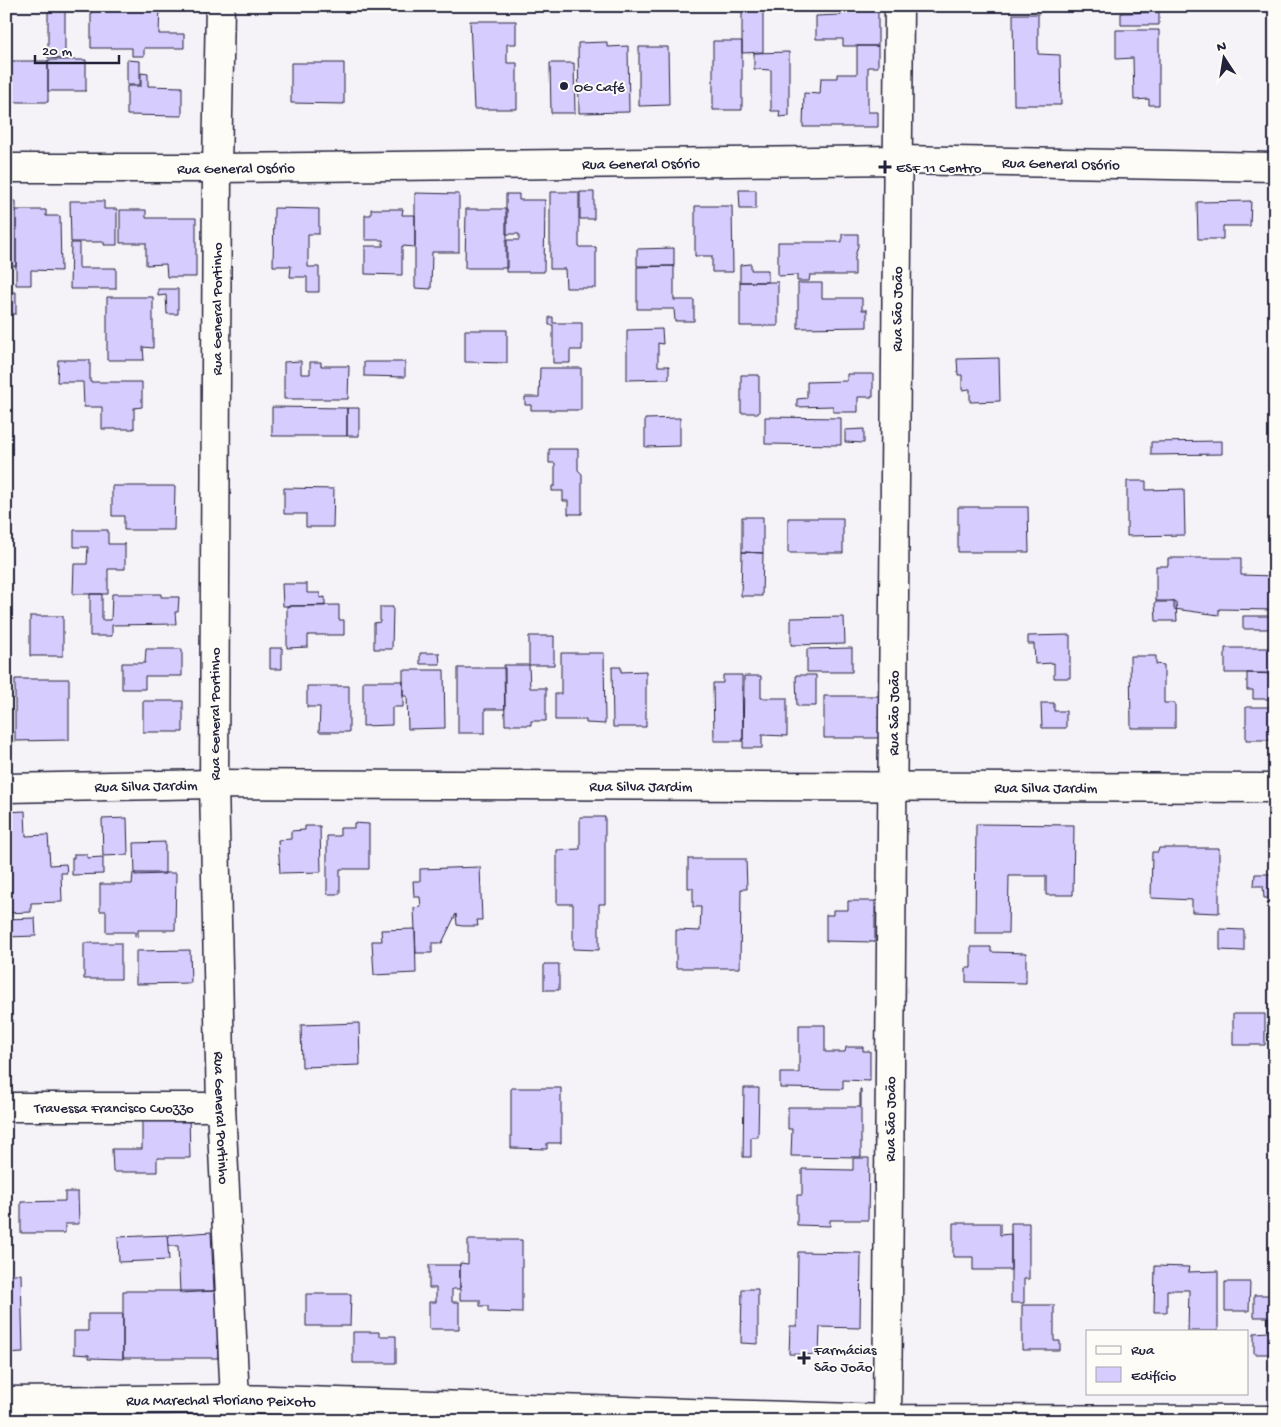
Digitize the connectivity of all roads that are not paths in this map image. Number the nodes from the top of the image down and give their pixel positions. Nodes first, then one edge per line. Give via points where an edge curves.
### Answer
1 (220, 6) edge
2 (899, 6) edge
3 (898, 160) junction
4 (1275, 167) edge
5 (6, 168) edge
6 (217, 168) junction
7 (214, 784) junction
8 (894, 787) junction
9 (6, 788) edge
10 (1275, 788) edge
11 (222, 1106) junction
12 (6, 1107) edge
13 (6, 1401) edge
14 (236, 1410) edge
15 (887, 1420) edge
16 (1275, 1420) edge

1 - 6 street, Rua General Portinho
2 - 3 street, Rua São João
3 - 4 street, Rua General Osório
3 - 6 street, Rua General Osório
3 - 8 street, Rua São João
5 - 6 street, Rua General Osório
6 - 7 street, Rua General Portinho
7 - 8 street, Rua Silva Jardim
7 - 9 street, Rua Silva Jardim
7 - 11 street, Rua General Portinho
8 - 10 street, Rua Silva Jardim
8 - 15 street, Rua São João
11 - 12 street, Travessa Francisco Cuozzo
11 - 14 street, Rua General Portinho
13 - 14 street, Rua Marechal Floriano Peixoto
14 - 15 street, Rua Marechal Floriano Peixoto
15 - 16 street, Rua Marechal Floriano Peixoto

